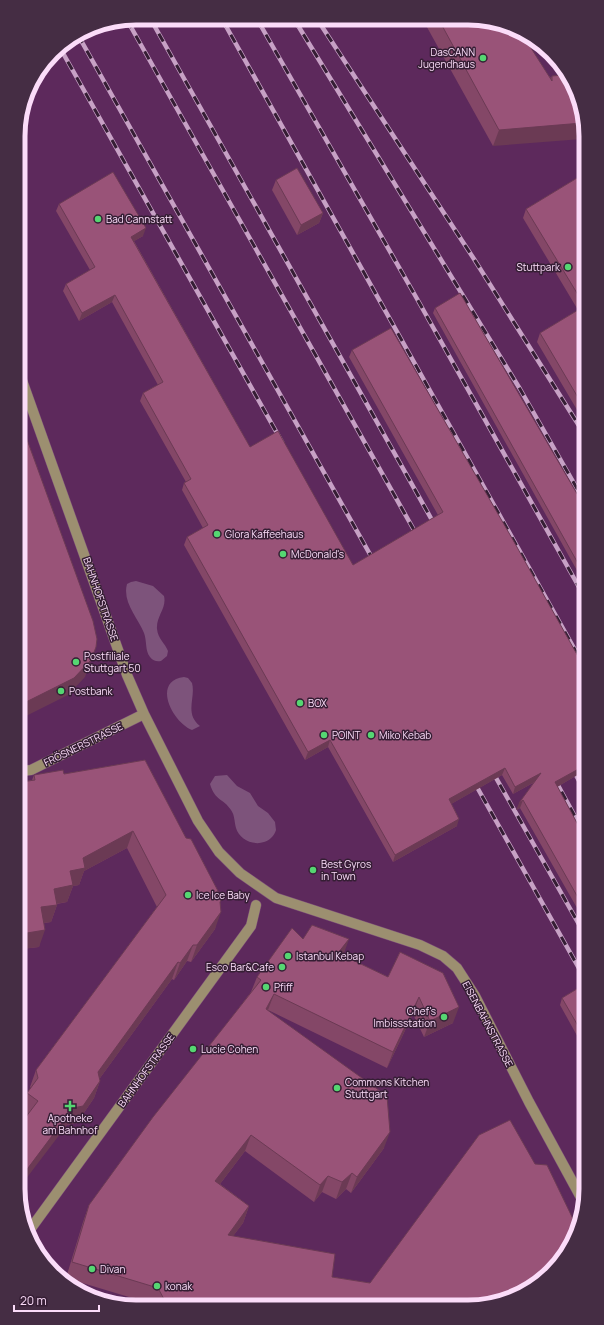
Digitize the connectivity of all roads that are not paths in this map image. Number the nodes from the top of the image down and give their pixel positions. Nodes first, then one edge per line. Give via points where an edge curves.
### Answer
1 (25, 389) edge
2 (144, 714) junction
3 (25, 771) edge
4 (262, 889) joint
5 (256, 905) dead end
6 (579, 1194) edge
7 (32, 1227) edge

1 - 2 street, BAHNHOFSTRASSE
2 - 3 street, FRÖSNERSTRASSE via 31,770
2 - 4 street, BAHNHOFSTRASSE via 198,821 219,852 240,874
4 - 6 street, EISENBAHNSTRASSE via 276,898 420,945 443,956 457,968 475,996 528,1102
5 - 7 street, BAHNHOFSTRASSE via 251,926

